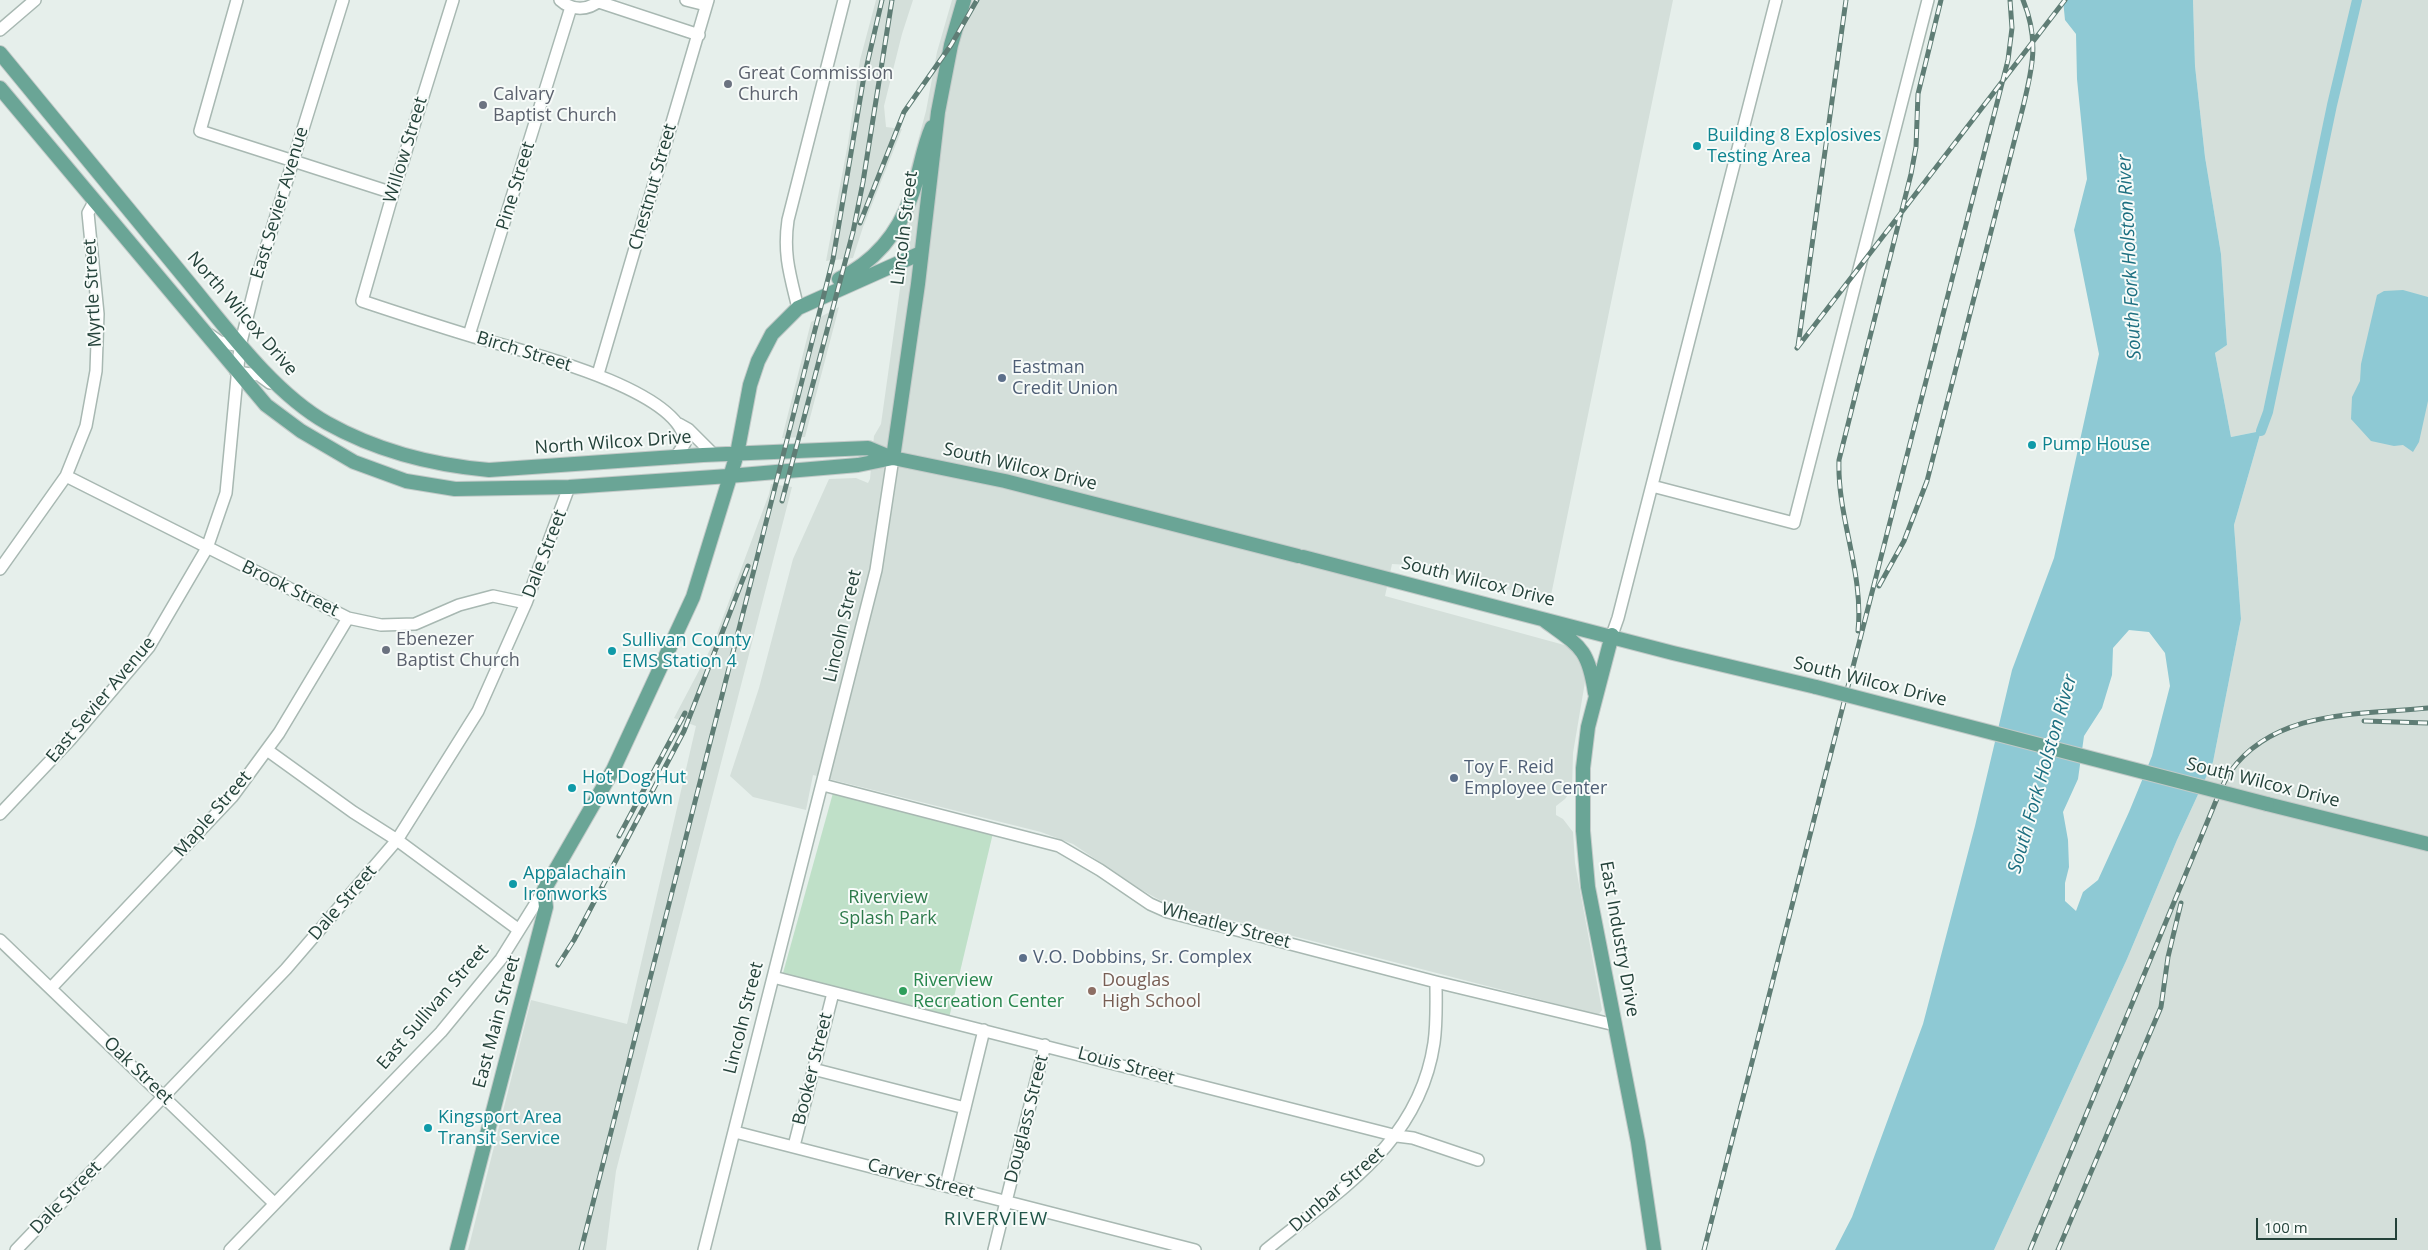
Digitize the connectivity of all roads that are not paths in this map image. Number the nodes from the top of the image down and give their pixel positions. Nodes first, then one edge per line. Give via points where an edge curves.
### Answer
1 (35, 0) edge
2 (237, 0) edge
3 (343, 0) edge
4 (453, 0) edge
5 (560, 0) edge
6 (686, 0) edge
7 (844, 0) edge
8 (964, 0) edge
9 (1776, 0) edge
10 (1928, 0) edge
11 (599, 1) edge
12 (707, 3) edge
13 (571, 7) junction
14 (0, 30) edge
15 (699, 35) junction
16 (0, 53) edge
17 (0, 88) edge
18 (938, 112) junction
19 (292, 161) junction
20 (111, 188) junction
21 (393, 193) junction
22 (94, 202) junction
23 (921, 253) junction
24 (362, 301) joint
25 (798, 308) junction
26 (200, 329) junction
27 (469, 335) junction
28 (240, 346) junction
29 (236, 372) junction
30 (598, 374) junction
31 (289, 394) junction
32 (675, 422) junction
33 (737, 454) junction
34 (714, 455) junction
35 (675, 458) junction
36 (893, 458) junction
37 (421, 459) junction
38 (575, 465) junction
39 (66, 476) junction
40 (730, 476) junction
41 (414, 482) junction
42 (1652, 486) junction
43 (569, 487) junction
44 (207, 548) junction
45 (0, 569) edge
46 (526, 603) junction
47 (1540, 617) junction
48 (348, 618) junction
49 (1612, 635) junction
50 (1596, 700) junction
51 (267, 750) junction
52 (823, 785) junction
53 (0, 814) edge
54 (397, 840) junction
55 (2428, 844) edge
56 (544, 890) junction
57 (519, 930) junction
58 (0, 940) edge
59 (773, 977) junction
60 (1436, 982) junction
61 (51, 988) junction
62 (833, 993) junction
63 (1615, 1026) junction
64 (984, 1030) junction
65 (1045, 1045) junction
66 (814, 1069) junction
67 (164, 1096) junction
68 (965, 1108) junction
69 (735, 1132) junction
70 (1397, 1136) junction
71 (794, 1146) junction
72 (1478, 1160) dead end
73 (946, 1185) junction
74 (1006, 1201) junction
75 (274, 1203) junction
76 (16, 1250) edge
77 (230, 1250) edge
78 (457, 1250) edge
79 (704, 1250) edge
80 (994, 1250) edge
81 (1195, 1250) edge
82 (1266, 1250) edge
83 (1654, 1250) edge

1 - 14 street
2 - 19 street via 200,131
3 - 19 street, East Sevier Avenue
4 - 21 street, Willow Street
5 - 13 street
6 - 12 street
7 - 25 street via 788,220 786,258
8 - 18 main road, Lincoln Street via 951,44
9 - 42 street
10 - 42 street via 1794,523
11 - 13 street via 586,8
11 - 15 street
12 - 15 street, Chestnut Street
13 - 27 street, Pine Street
15 - 30 street, Chestnut Street
16 - 20 main road, North Wilcox Drive
17 - 22 main road
18 - 23 main road, Lincoln Street
18 - 25 main road, East Sullivan Street via 926,140 911,197 885,246 850,274 814,292
19 - 21 street
19 - 28 street, East Sevier Avenue
20 - 22 main road
20 - 28 main road, North Wilcox Drive
21 - 24 street, Willow Street
22 - 26 main road
22 - 39 street, Myrtle Street via 88,213 98,314 96,371 86,426
23 - 25 main road
23 - 36 main road, Lincoln Street
24 - 27 street, Birch Street
25 - 33 main road, East Sullivan Street via 772,334 758,361
26 - 28 street via 220,342
26 - 29 main road
27 - 30 street, Birch Street
28 - 29 street, East Sevier Avenue
28 - 31 main road, North Wilcox Drive
29 - 31 street via 259,375
29 - 41 main road via 266,405 301,431 354,462
29 - 44 street, East Sevier Avenue via 226,493
30 - 32 street, Birch Street via 639,394
31 - 37 main road, North Wilcox Drive via 326,422 390,452
32 - 34 street, Birch Street via 688,429
32 - 35 street, Birch Street via 685,443
33 - 34 main road, North Wilcox Drive
33 - 36 main road, North Wilcox Drive via 868,448
33 - 40 main road, East Sullivan Street
34 - 35 main road, North Wilcox Drive
35 - 38 main road, North Wilcox Drive
36 - 40 main road, South Wilcox Drive via 858,465
36 - 47 main road, South Wilcox Drive via 1005,480
36 - 52 street, Lincoln Street via 876,570
37 - 38 main road, North Wilcox Drive via 488,470
37 - 41 main road
38 - 43 main road
39 - 44 street, Brook Street
39 - 45 street, Myrtle Street
40 - 43 main road
40 - 56 main road, East Sullivan Street via 693,596 666,659 613,770
41 - 43 main road via 455,489
42 - 49 street
43 - 46 street, Dale Street
44 - 48 street, Brook Street
44 - 53 street, East Sevier Avenue via 149,647 70,740
46 - 48 street, Brook Street via 493,596 459,605 415,624 381,624
46 - 54 street, Dale Street via 478,711
47 - 49 main road, South Wilcox Drive
47 - 50 main road via 1587,657
48 - 51 street, Maple Street
49 - 50 main road, East Industry Drive
49 - 55 main road, South Wilcox Drive, bridge
50 - 63 main road, East Industry Drive via 1588,727 1583,768 1582,824 1588,887
51 - 54 street
51 - 61 street, Maple Street via 232,797
52 - 59 street, Lincoln Street
52 - 60 street, Wheatley Street via 1059,846 1168,912
54 - 57 street
54 - 67 street, Dale Street via 286,969
56 - 57 street, East Sullivan Street
56 - 78 main road, East Main Street via 546,907
57 - 75 street, East Sullivan Street via 500,959 441,1032
58 - 61 street, Oak Street
59 - 62 street, Louis Street
59 - 69 street, Lincoln Street
60 - 63 street, Wheatley Street
60 - 70 street, Dunbar Street via 1436,1020 1429,1063 1415,1103
61 - 67 street, Oak Street
62 - 64 street, Louis Street
62 - 66 street, Booker Street
63 - 83 main road, East Industry Drive via 1638,1142
64 - 65 street, Louis Street
64 - 68 street
65 - 70 street, Louis Street
65 - 74 street, Douglass Street
66 - 68 street
66 - 71 street, Booker Street
67 - 75 street, Oak Street
67 - 76 street, Dale Street
68 - 73 street
69 - 71 street, Carver Street
69 - 79 street, Lincoln Street
70 - 72 street, Louis Street via 1414,1138
70 - 82 street, Dunbar Street via 1366,1170
71 - 73 street, Carver Street
73 - 74 street, Carver Street
74 - 80 street, Douglass Street
74 - 81 street, Carver Street
75 - 77 street, East Sullivan Street

